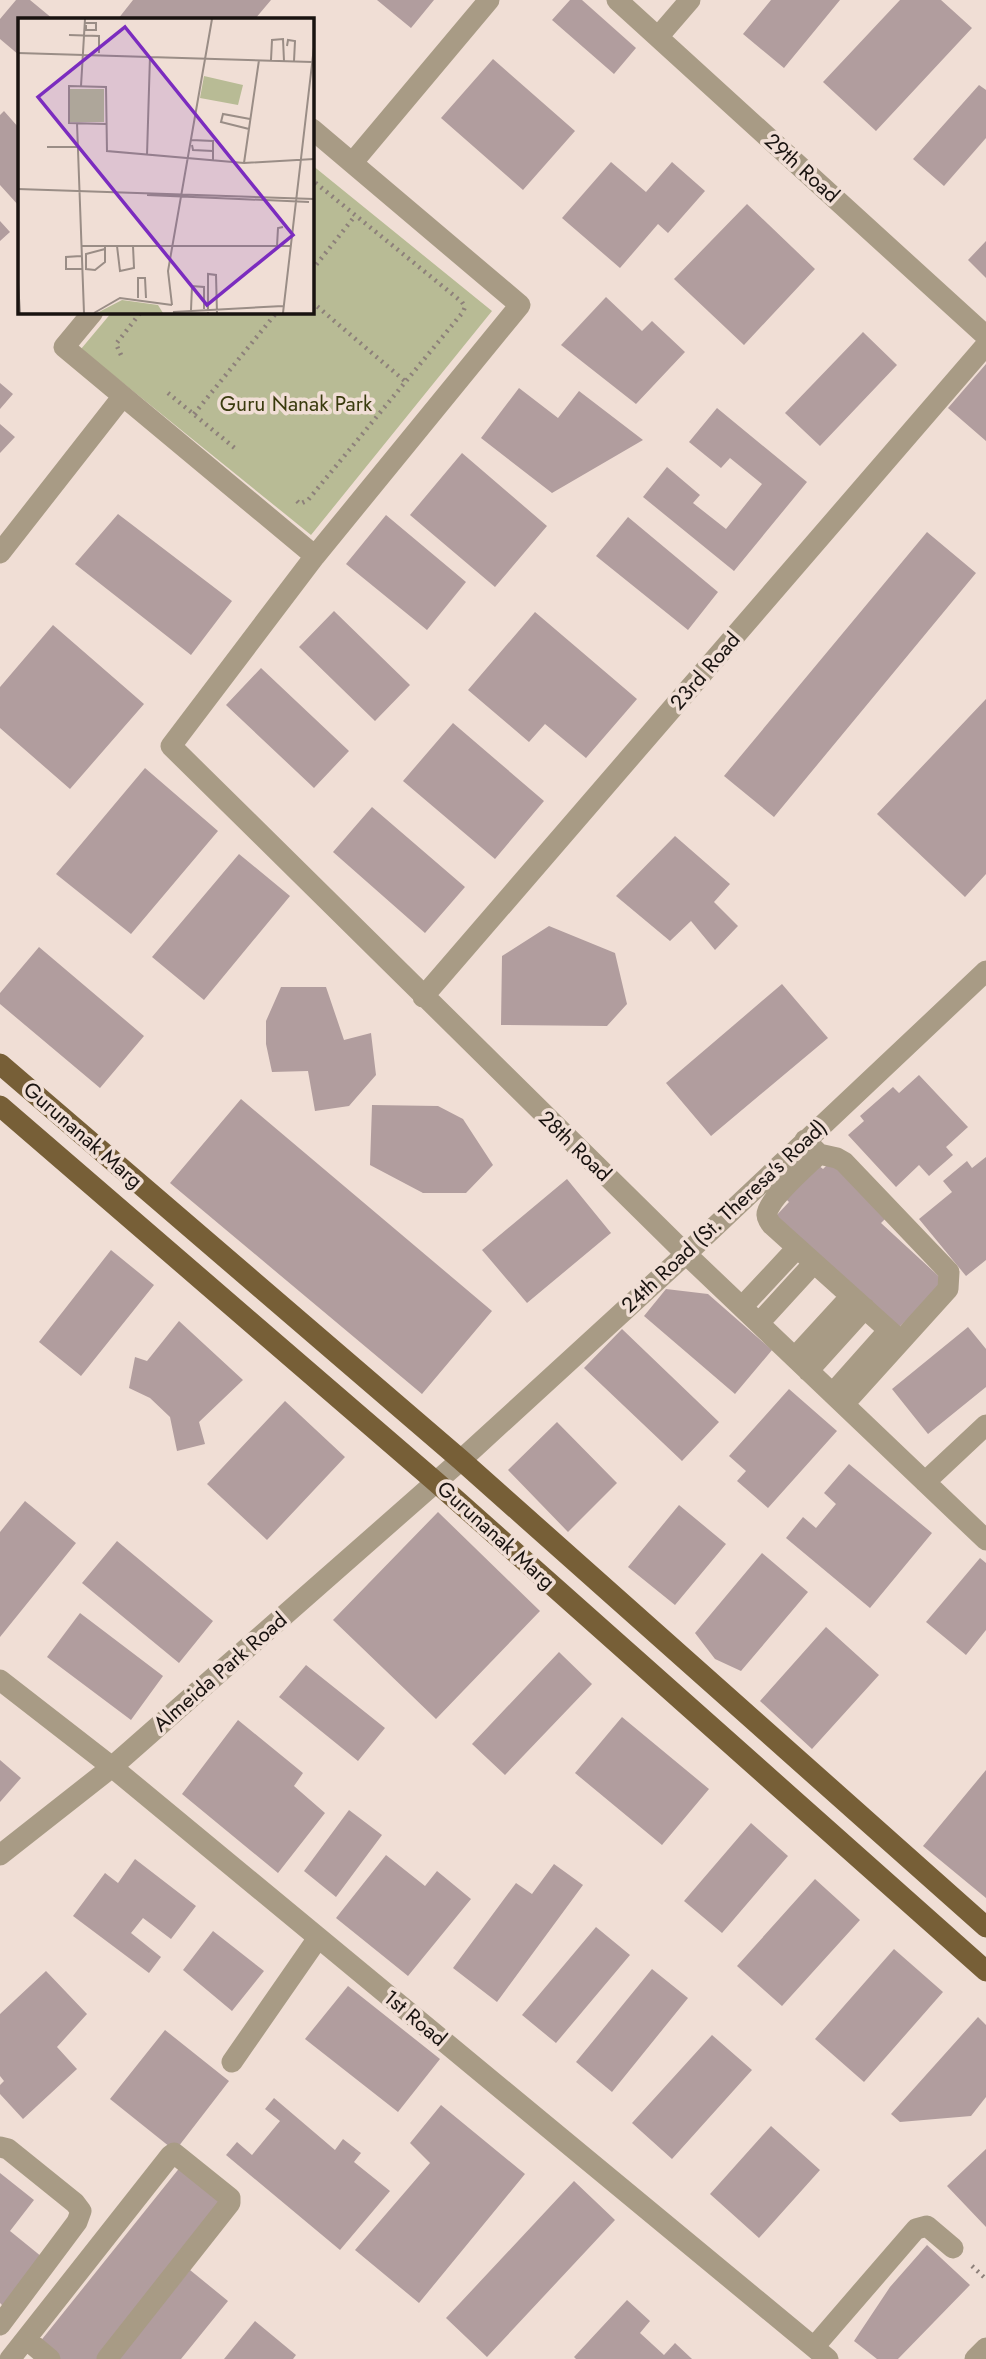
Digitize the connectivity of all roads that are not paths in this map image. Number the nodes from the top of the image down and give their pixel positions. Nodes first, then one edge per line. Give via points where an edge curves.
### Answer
1 (489, 0) edge
2 (617, 0) edge
3 (690, 0) edge
4 (658, 37) junction
5 (313, 130) edge
6 (353, 162) junction
7 (92, 313) edge
8 (986, 336) edge
9 (986, 345) edge
10 (123, 396) junction
11 (0, 553) edge
12 (315, 556) junction
13 (986, 971) edge
14 (423, 997) junction
15 (0, 1064) edge
16 (0, 1106) edge
17 (812, 1147) junction
18 (797, 1248) junction
19 (686, 1254) junction
20 (814, 1263) junction
21 (858, 1302) junction
22 (742, 1307) junction
23 (759, 1323) junction
24 (895, 1336) junction
25 (802, 1364) junction
26 (838, 1399) junction
27 (986, 1425) edge
28 (461, 1460) junction
29 (436, 1482) junction
30 (925, 1482) junction
31 (986, 1539) edge
32 (0, 1680) edge
33 (112, 1767) junction
34 (0, 1856) edge
35 (986, 1927) edge
36 (318, 1938) junction
37 (986, 1971) edge
38 (232, 2062) dead end
39 (0, 2147) edge
40 (953, 2248) dead end
41 (0, 2324) edge
42 (26, 2339) junction
43 (986, 2348) edge
44 (821, 2353) edge
45 (10, 2359) edge
46 (50, 2359) edge
47 (107, 2359) edge
48 (975, 2359) edge

1 - 6 street
2 - 4 street, 29th Road
3 - 4 street
4 - 8 street, 29th Road
5 - 6 street
6 - 12 street via 520,305
7 - 10 street via 64,347
9 - 14 street, 23rd Road
10 - 11 street
10 - 12 street
12 - 14 street, 28th Road via 170,746
13 - 17 street, 24th Road (St. Theresa's Road)
14 - 19 street, 28th Road
15 - 28 main road, Gurunanak Marg
16 - 29 main road, Gurunanak Marg
17 - 18 street via 766,1215
17 - 19 street, 24th Road (St. Theresa's Road)
17 - 24 street via 844,1161 950,1272 948,1289
18 - 20 street
18 - 22 street
19 - 22 street, 28th Road
19 - 28 street, 24th Road (St. Theresa's Road)
20 - 21 street
20 - 23 street
21 - 24 street
21 - 25 street
22 - 23 street, 28th Road
23 - 25 street, 28th Road
24 - 26 street
25 - 26 street, 28th Road
26 - 30 street, 28th Road
27 - 30 street
28 - 29 street, 24th Road (St. Theresa's Road)
28 - 35 main road, Gurunanak Marg
29 - 33 street, Almeida Park Road
29 - 37 main road, Gurunanak Marg
30 - 31 street, 28th Road
32 - 33 street, 1st Road
33 - 34 street, Almeida Park Road
33 - 36 street, 1st Road
36 - 38 street
36 - 44 street, 1st Road
39 - 41 street via 81,2211
40 - 44 street via 921,2226
42 - 45 street
42 - 46 street
42 - 47 street via 174,2153 230,2198 230,2203
43 - 48 street

